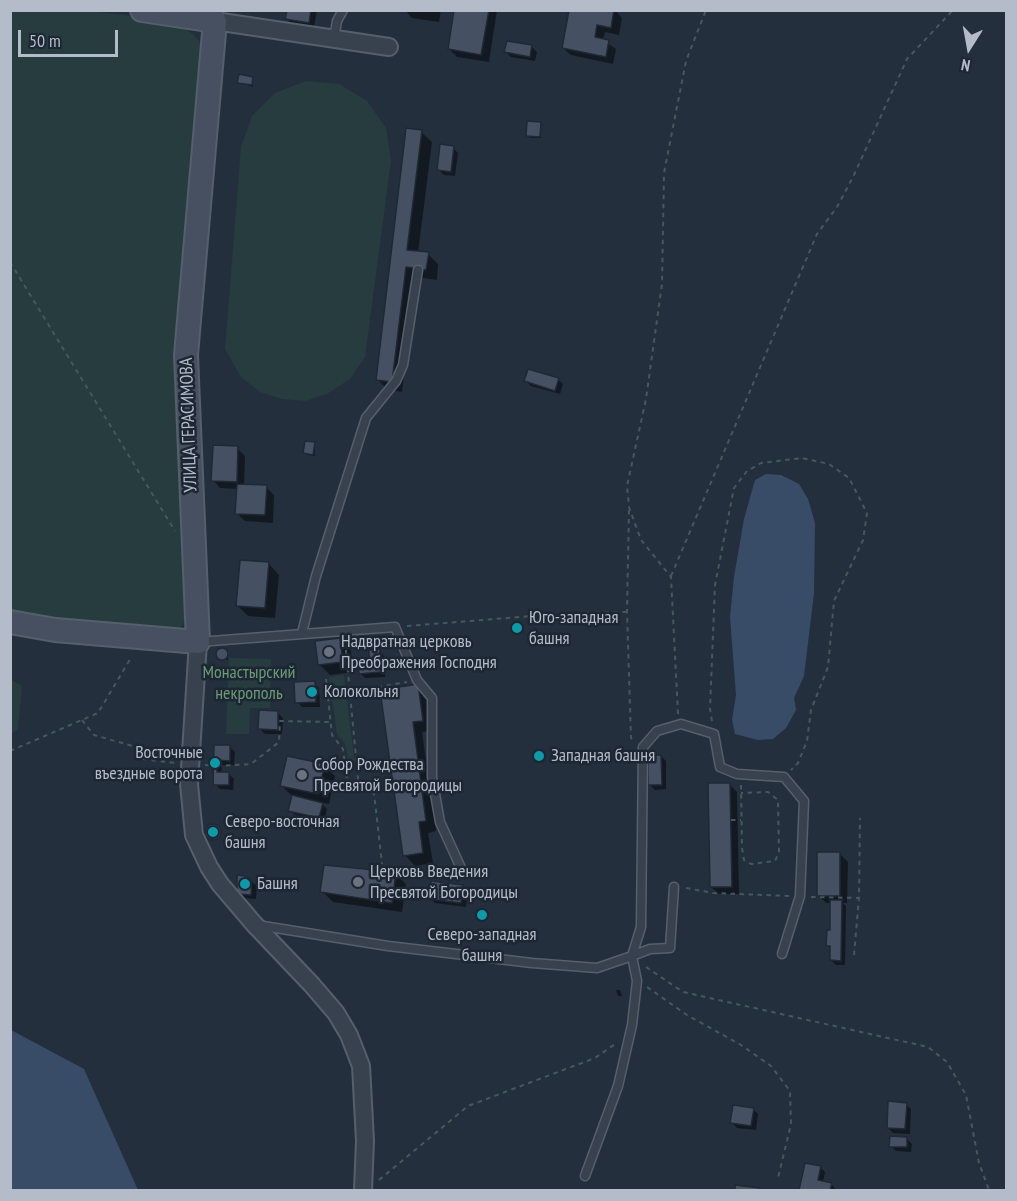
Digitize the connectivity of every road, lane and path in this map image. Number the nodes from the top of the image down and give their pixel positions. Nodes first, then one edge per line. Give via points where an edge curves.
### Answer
1 (142, 10) edge
2 (343, 10) edge
3 (706, 10) edge
4 (953, 10) edge
5 (214, 21) junction
6 (334, 39) junction
7 (389, 47) dead end
8 (10, 262) edge
9 (418, 270) dead end
10 (629, 507) junction
11 (195, 554) junction
12 (671, 577) junction
13 (627, 612) junction
14 (10, 622) edge
15 (395, 627) junction
16 (343, 629) junction
17 (302, 633) junction
18 (138, 638) junction
19 (198, 642) junction
20 (326, 679) dead end
21 (417, 680) junction
22 (351, 692) junction
23 (82, 720) junction
24 (330, 722) junction
25 (681, 724) junction
26 (714, 734) junction
27 (643, 747) junction
28 (10, 751) edge
29 (168, 762) dead end
30 (217, 766) dead end
31 (737, 774) junction
32 (784, 777) junction
33 (360, 789) junction
34 (741, 793) junction
35 (860, 818) dead end
36 (730, 820) dead end
37 (741, 820) junction
38 (382, 864) dead end
39 (461, 868) dead end
40 (674, 887) joint
41 (800, 896) junction
42 (859, 898) junction
43 (254, 924) junction
44 (782, 954) dead end
45 (854, 955) dead end
46 (632, 956) junction
47 (637, 981) junction
48 (620, 1037) dead end
49 (585, 1176) dead end
50 (778, 1178) dead end
51 (370, 1187) edge
52 (989, 1191) edge

1 - 5 street
2 - 6 lane
3 - 10 path via 686,61 664,173 662,284 646,399 627,486
4 - 12 path via 907,59 853,177 817,234
5 - 6 street
5 - 11 street, УЛИЦА ГЕРАСИМОВА via 187,333
6 - 7 street
8 - 11 path via 173,529
9 - 17 lane via 403,365 396,381 366,418
10 - 12 path via 641,540
10 - 13 path
11 - 19 street, УЛИЦА ГЕРАСИМОВА
12 - 25 path via 676,709
13 - 15 path
13 - 27 path via 631,738
14 - 18 street
15 - 16 lane
15 - 21 lane
16 - 17 lane
16 - 22 path
17 - 19 lane
18 - 19 street
18 - 23 path via 134,652 98,713
19 - 43 street via 189,784 192,823 209,867
20 - 24 path
21 - 22 path
21 - 39 lane via 432,698 432,777 440,822
22 - 33 path
23 - 28 path
23 - 29 path via 94,735 143,748 142,759
24 - 30 path via 280,721 279,742 251,764
24 - 33 path via 332,735 343,749 348,786
25 - 26 lane
25 - 27 lane via 657,731
26 - 31 lane via 720,767
26 - 32 path via 710,709 716,585 734,488 747,471 761,463 802,458 829,464 849,478 867,513 863,540 834,601 828,667 812,710 807,741 798,763
27 - 46 lane via 641,927
31 - 32 lane
31 - 34 path
32 - 41 lane via 804,801
33 - 38 path via 374,792
34 - 37 path
34 - 37 path via 768,792 778,800 779,852 775,861 751,864 744,860
35 - 42 path
36 - 37 path
40 - 41 path via 713,893
40 - 46 lane via 670,948 650,949
41 - 42 path
41 - 44 lane
42 - 45 path
43 - 46 lane via 388,946 532,963 597,968
43 - 51 street via 336,1013 356,1051 361,1066
46 - 47 lane
46 - 52 path via 683,992 928,1047 947,1062 966,1095 979,1163
47 - 49 lane via 618,1086
47 - 50 path via 764,1061 790,1091 790,1124
48 - 51 path via 595,1058 468,1106

